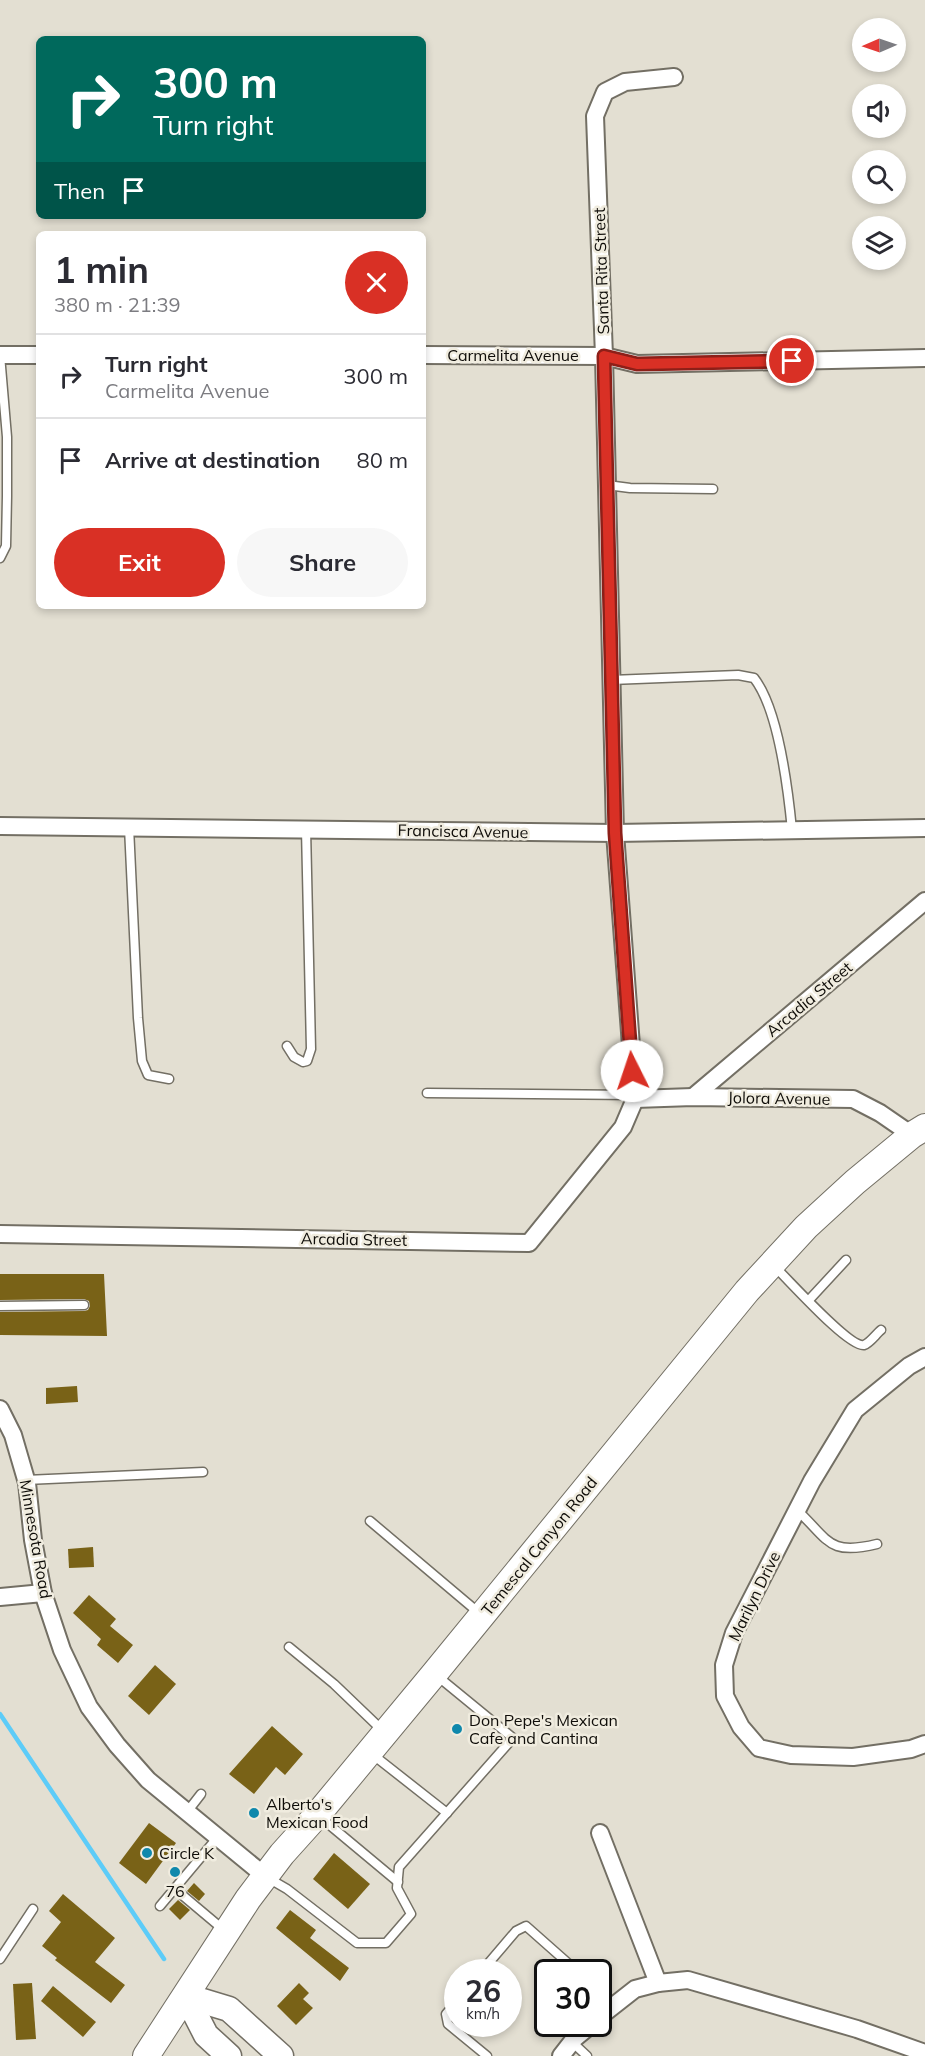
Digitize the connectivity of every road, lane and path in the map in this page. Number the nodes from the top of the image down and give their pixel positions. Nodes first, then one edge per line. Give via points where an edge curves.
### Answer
1 (674, 77) dead end
2 (0, 355) edge
3 (36, 355) edge
4 (426, 356) edge
5 (604, 356) junction
6 (925, 358) edge
7 (607, 486) junction
8 (713, 489) dead end
9 (4, 496) edge
10 (0, 558) edge
11 (612, 680) junction
12 (0, 826) edge
13 (129, 827) junction
14 (925, 828) edge
15 (306, 829) junction
16 (792, 830) junction
17 (615, 833) junction
18 (925, 901) edge
19 (287, 1047) dead end
20 (169, 1079) dead end
21 (427, 1093) dead end
22 (635, 1097) junction
23 (693, 1097) junction
24 (918, 1131) edge
25 (0, 1234) edge
26 (846, 1260) dead end
27 (772, 1263) junction
28 (809, 1300) junction
29 (84, 1305) dead end
30 (0, 1306) edge
31 (881, 1330) dead end
32 (925, 1357) edge
33 (0, 1409) edge
34 (203, 1472) dead end
35 (26, 1480) junction
36 (797, 1510) junction
37 (370, 1521) dead end
38 (877, 1544) dead end
39 (43, 1593) junction
40 (0, 1597) edge
41 (482, 1616) junction
42 (289, 1647) dead end
43 (435, 1674) junction
44 (377, 1742) junction
45 (925, 1744) edge
46 (201, 1794) dead end
47 (187, 1812) junction
48 (447, 1813) junction
49 (318, 1814) junction
50 (600, 1833) dead end
51 (217, 1838) junction
52 (265, 1876) junction
53 (398, 1882) junction
54 (175, 1889) junction
55 (160, 1906) dead end
56 (33, 1909) dead end
57 (227, 1932) junction
58 (0, 1959) edge
59 (492, 1959) edge
60 (563, 1959) edge
61 (658, 1983) junction
62 (186, 1996) junction
63 (614, 2005) edge
64 (464, 2037) edge
65 (578, 2037) edge
66 (572, 2042) junction
67 (925, 2053) edge
68 (146, 2056) edge
69 (229, 2056) edge
70 (281, 2056) edge
71 (487, 2056) edge
72 (561, 2056) edge
73 (587, 2056) edge

1 - 5 street, Santa Rita Street via 625,82 605,92 595,116
2 - 3 street
2 - 9 lane via 7,437
4 - 5 street, Carmelita Avenue
5 - 6 street, Carmelita Avenue via 637,364
5 - 7 street, Santa Rita Street
7 - 8 lane
7 - 11 street, Santa Rita Street
9 - 10 lane via 6,546
11 - 16 lane via 738,675 754,678 769,706 786,779
11 - 17 street, Santa Rita Street
12 - 13 street, Francisca Avenue
13 - 15 street, Francisca Avenue
13 - 20 lane via 142,1061 148,1075
14 - 16 street, Francisca Avenue
15 - 17 street, Francisca Avenue
15 - 19 lane via 311,1048 307,1061 294,1057
16 - 17 street, Francisca Avenue
17 - 22 street, Santa Rita Street
18 - 23 street, Arcadia Street
21 - 22 lane
22 - 23 street, Jolora Avenue
22 - 25 street, Arcadia Street via 623,1127 530,1243
23 - 24 street, Jolora Avenue via 853,1099
24 - 27 main road, Temescal Canyon Road via 831,1205
26 - 28 lane
27 - 28 lane
27 - 41 main road, Temescal Canyon Road
28 - 31 lane via 843,1335 860,1345 866,1345
29 - 30 lane
32 - 36 street, Marilyn Drive via 855,1410
33 - 35 street, Minnesota Road
34 - 35 lane
35 - 39 street, Minnesota Road
36 - 38 lane via 834,1546 847,1550
36 - 45 street, Marilyn Drive via 734,1633 724,1665 725,1696 741,1727 759,1748 791,1755 853,1757
37 - 41 lane
39 - 40 street
39 - 47 street, Minnesota Road via 62,1650 89,1707 148,1780
41 - 43 main road, Temescal Canyon Road
42 - 44 lane via 334,1684
43 - 44 main road, Temescal Canyon Road
43 - 48 lane via 513,1738
44 - 48 lane
44 - 49 main road, Temescal Canyon Road
46 - 47 lane
47 - 51 street, Minnesota Road
48 - 53 lane via 399,1868
49 - 52 main road, Temescal Canyon Road
49 - 53 lane
50 - 61 street
51 - 52 street, Minnesota Road
51 - 54 lane
52 - 53 lane via 357,1943 386,1943 411,1914
52 - 57 main road, Temescal Canyon Road
54 - 55 lane
54 - 57 lane
56 - 58 lane
57 - 62 main road, Temescal Canyon Road
59 - 60 lane via 516,1931 526,1926
61 - 63 street via 635,1989
61 - 67 street via 688,1980 857,2028
62 - 68 main road, Temescal Canyon Road
62 - 69 main road via 206,2035
62 - 70 main road via 229,2009
64 - 71 lane
65 - 66 street
66 - 72 street
66 - 73 lane

